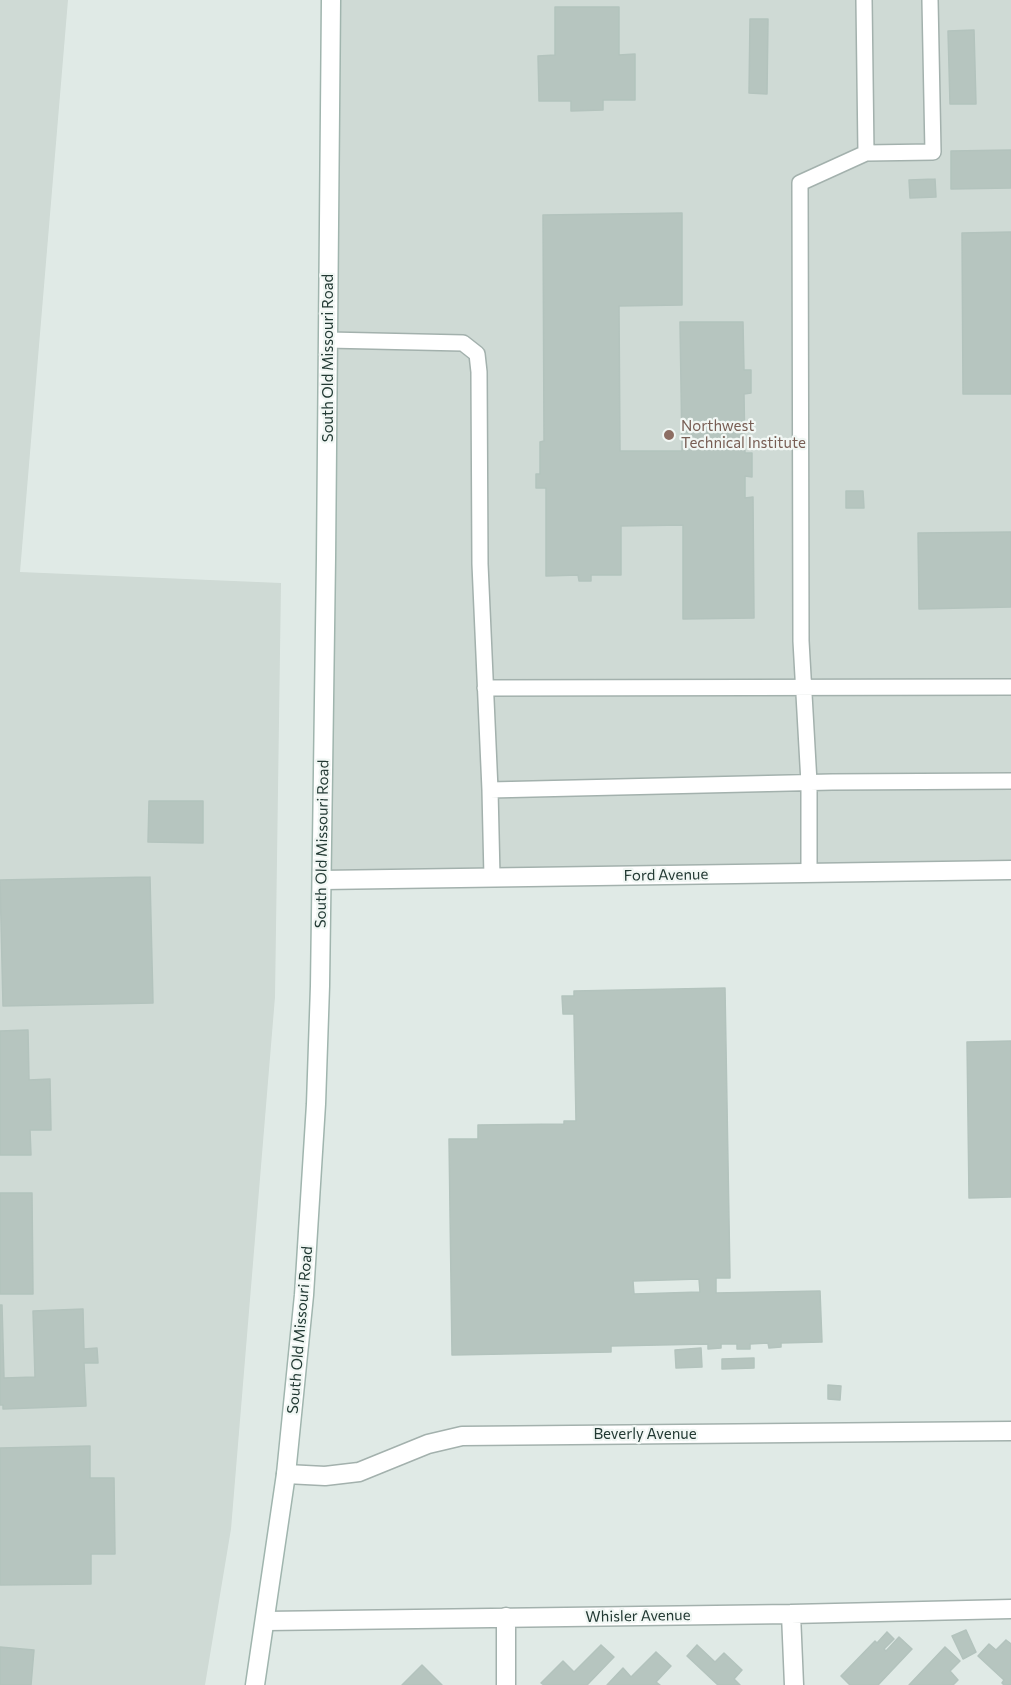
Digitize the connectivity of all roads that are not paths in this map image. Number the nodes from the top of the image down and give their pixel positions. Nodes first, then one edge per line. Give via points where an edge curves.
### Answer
1 (331, 0) edge
2 (864, 0) edge
3 (930, 0) edge
4 (866, 153) junction
5 (328, 340) junction
6 (804, 687) junction
7 (1011, 687) edge
8 (485, 688) junction
9 (1011, 781) edge
10 (808, 783) junction
11 (490, 790) junction
12 (1011, 870) edge
13 (809, 873) junction
14 (492, 877) junction
15 (321, 880) junction
16 (1011, 1431) edge
17 (286, 1474) junction
18 (1011, 1609) edge
19 (791, 1614) junction
20 (506, 1617) junction
21 (266, 1621) junction
22 (255, 1685) edge
23 (506, 1685) edge
24 (794, 1685) edge

1 - 5 street, South Old Missouri Road
2 - 4 lane
3 - 4 lane via 933,152
4 - 6 lane via 800,183
5 - 8 lane via 463,344 477,354
5 - 15 street, South Old Missouri Road
6 - 7 lane
6 - 8 lane
6 - 10 lane
8 - 11 lane
9 - 10 lane
10 - 11 lane
10 - 13 lane
11 - 14 lane
12 - 13 street, Ford Avenue
13 - 14 street, Ford Avenue
14 - 15 street, Ford Avenue
15 - 17 street, South Old Missouri Road via 311,1201
16 - 17 street, Beverly Avenue via 462,1436 428,1444 359,1472 326,1476
17 - 21 street, South Old Missouri Road
18 - 19 street, Whisler Avenue
19 - 20 street, Whisler Avenue
19 - 24 street
20 - 21 street, Whisler Avenue
20 - 23 street
21 - 22 street, South Old Missouri Road

